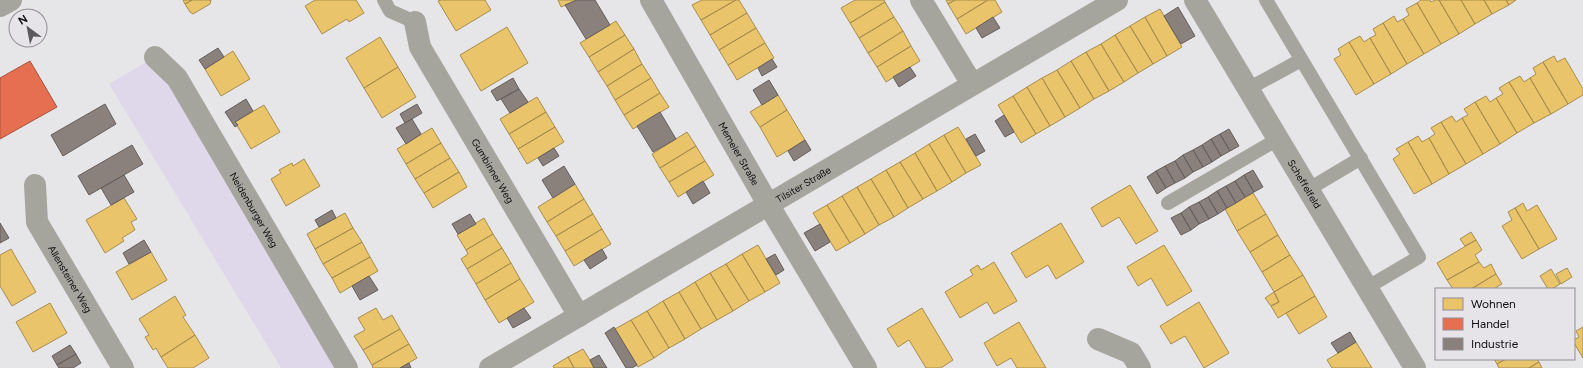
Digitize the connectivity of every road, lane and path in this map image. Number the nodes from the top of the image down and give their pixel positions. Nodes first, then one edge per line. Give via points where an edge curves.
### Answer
1 (11, 0) edge
2 (384, 0) edge
3 (651, 0) edge
4 (921, 0) edge
5 (1117, 0) edge
6 (1194, 0) edge
7 (1266, 0) edge
8 (0, 6) edge
9 (416, 22) joint
10 (155, 57) dead end
11 (1302, 60) junction
12 (972, 84) junction
13 (1248, 89) junction
14 (1278, 139) junction
15 (1360, 158) junction
16 (35, 185) dead end
17 (1309, 189) junction
18 (1168, 203) dead end
19 (768, 204) junction
20 (1368, 288) junction
21 (579, 316) junction
22 (1098, 339) dead end
23 (123, 368) edge
24 (347, 368) edge
25 (490, 368) edge
26 (866, 368) edge
27 (1140, 368) edge
28 (1415, 368) edge

1 - 8 street
2 - 9 lane via 390,11
3 - 19 street, Memeler Straße
4 - 12 street
5 - 12 street, Tilsiter Straße
6 - 13 street, Scheffelfeld
7 - 11 lane
9 - 21 street, Gumbinner Weg via 420,47
10 - 24 street, Neidenburger Weg via 177,78
11 - 13 lane
11 - 15 lane
12 - 19 street, Tilsiter Straße
13 - 14 street, Scheffelfeld
14 - 17 street, Scheffelfeld
14 - 18 lane
15 - 17 lane
15 - 20 lane via 1419,257
16 - 23 street, Allensteiner Weg via 37,222
17 - 20 street, Scheffelfeld
19 - 21 street, Tilsiter Straße
19 - 26 street, Memeler Straße
20 - 28 street, Scheffelfeld
21 - 25 street, Tilsiter Straße
22 - 27 street via 1131,353

